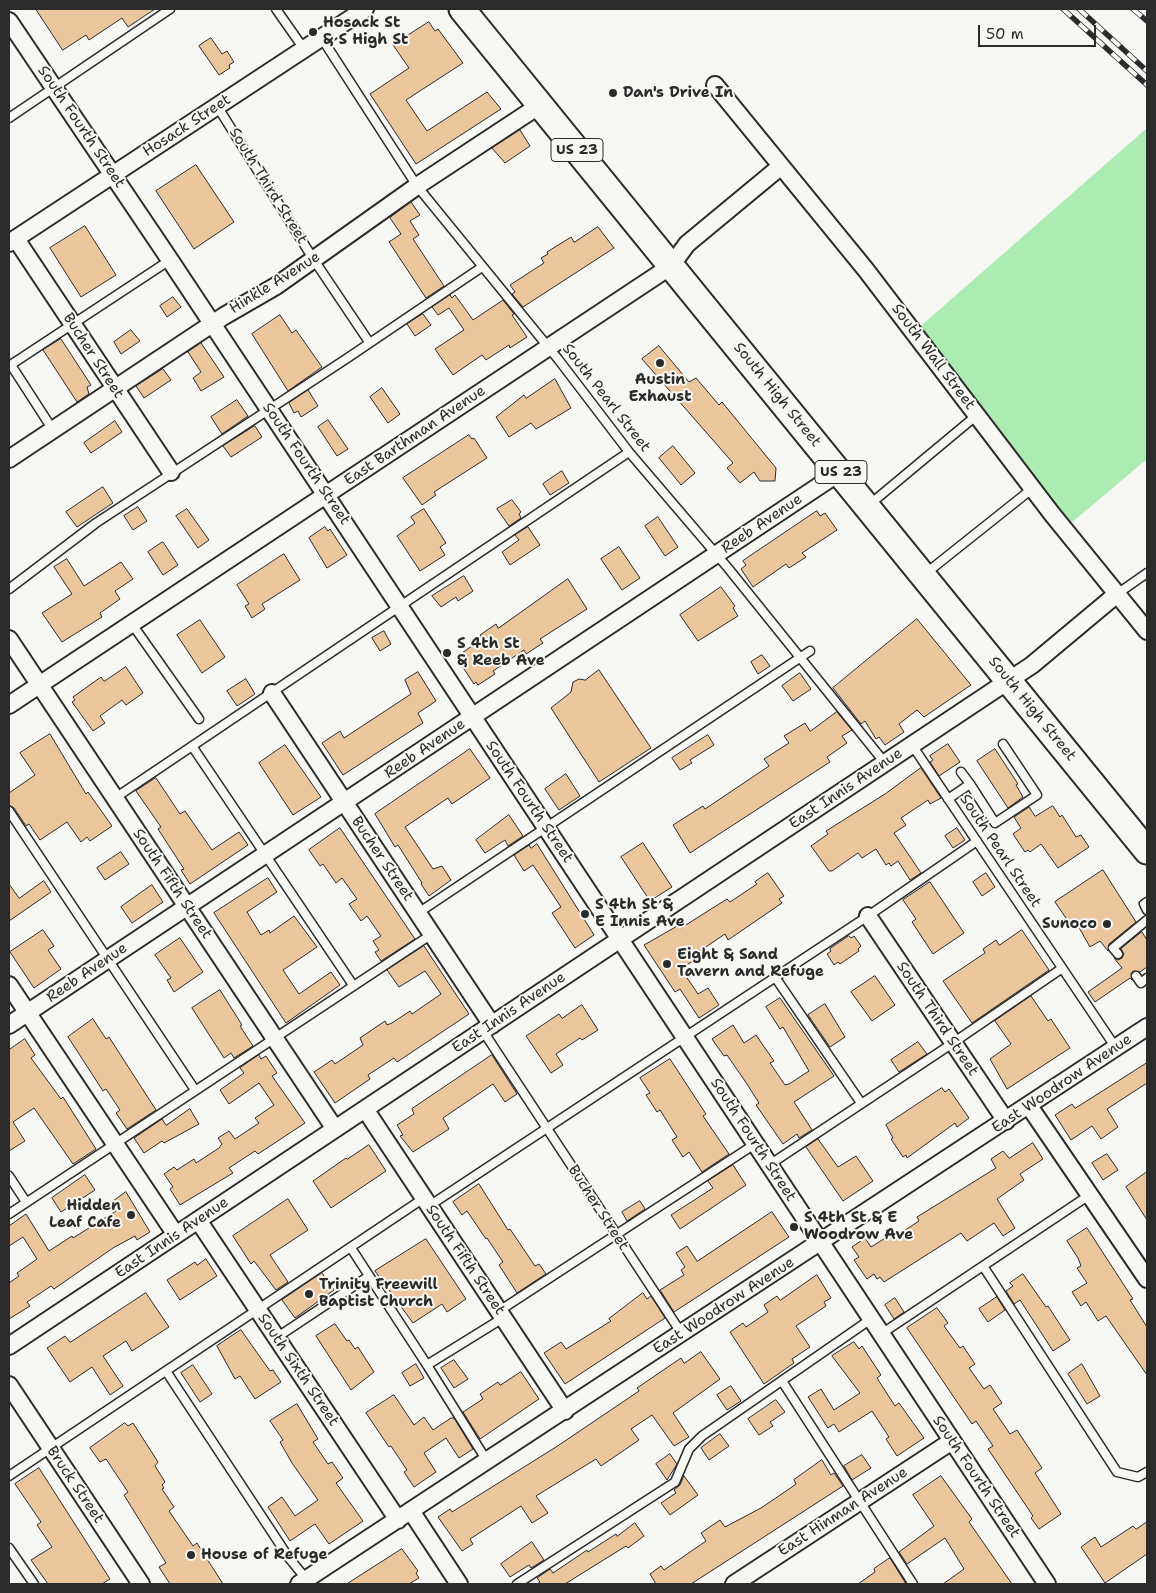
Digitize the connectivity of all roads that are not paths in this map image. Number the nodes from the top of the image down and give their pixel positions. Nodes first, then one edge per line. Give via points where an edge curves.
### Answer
1 (276, 9) edge
2 (364, 9) edge
3 (462, 9) edge
4 (166, 10) edge
5 (9, 21) edge
6 (321, 37) junction
7 (304, 49) junction
8 (715, 85) dead end
9 (54, 88) junction
10 (540, 105) junction
11 (217, 106) junction
12 (9, 118) edge
13 (780, 167) junction
14 (113, 174) junction
15 (417, 186) junction
16 (12, 241) edge
17 (170, 260) junction
18 (314, 260) junction
19 (671, 266) junction
20 (482, 267) junction
21 (212, 324) junction
22 (73, 325) junction
23 (369, 342) junction
24 (549, 347) junction
25 (10, 366) edge
26 (115, 389) junction
27 (269, 408) junction
28 (977, 415) junction
29 (54, 430) junction
30 (629, 452) junction
31 (9, 459) edge
32 (171, 472) junction
33 (840, 472) junction
34 (1032, 488) junction
35 (326, 495) junction
36 (867, 506) junction
37 (717, 554) junction
38 (1147, 573) edge
39 (924, 575) junction
40 (9, 589) edge
41 (1117, 594) junction
42 (399, 606) junction
43 (132, 624) junction
44 (1147, 631) edge
45 (9, 640) edge
46 (810, 651) dead end
47 (799, 658) junction
48 (1009, 680) junction
49 (39, 685) junction
50 (272, 693) junction
51 (9, 705) edge
52 (473, 717) junction
53 (199, 719) dead end
54 (912, 744) junction
55 (1003, 744) dead end
56 (192, 746) junction
57 (885, 763) junction
58 (961, 772) dead end
59 (970, 784) junction
60 (114, 798) junction
61 (948, 799) junction
62 (344, 802) junction
63 (9, 811) edge
64 (546, 827) junction
65 (977, 841) junction
66 (1147, 851) edge
67 (266, 854) junction
68 (1147, 902) edge
69 (187, 907) junction
70 (1147, 910) edge
71 (418, 913) junction
72 (868, 916) junction
73 (1147, 920) edge
74 (432, 934) junction
75 (621, 939) junction
76 (1118, 954) dead end
77 (107, 960) junction
78 (1061, 968) junction
79 (1136, 976) dead end
80 (775, 977) junction
81 (1147, 978) edge
82 (9, 985) edge
83 (353, 985) junction
84 (27, 1013) junction
85 (9, 1025) edge
86 (1147, 1027) edge
87 (487, 1028) junction
88 (684, 1036) junction
89 (274, 1038) junction
90 (953, 1043) junction
91 (1116, 1048) junction
92 (195, 1090) junction
93 (861, 1103) junction
94 (1028, 1106) junction
95 (365, 1109) junction
96 (1006, 1121) junction
97 (546, 1128) junction
98 (335, 1130) junction
99 (755, 1144) junction
100 (115, 1145) junction
101 (769, 1165) junction
102 (9, 1176) edge
103 (1088, 1196) junction
104 (26, 1202) junction
105 (426, 1202) junction
106 (9, 1214) edge
107 (198, 1220) junction
108 (176, 1235) junction
109 (616, 1235) junction
110 (820, 1243) junction
111 (351, 1248) junction
112 (983, 1266) junction
113 (369, 1276) junction
114 (1147, 1279) edge
115 (257, 1309) junction
116 (501, 1314) junction
117 (871, 1320) junction
118 (682, 1334) junction
119 (881, 1334) junction
120 (276, 1338) junction
121 (9, 1346) edge
122 (427, 1365) junction
123 (166, 1370) junction
124 (782, 1381) junction
125 (9, 1385) edge
126 (564, 1410) junction
127 (952, 1441) junction
128 (50, 1447) junction
129 (487, 1461) junction
130 (1147, 1472) edge
131 (9, 1476) edge
132 (860, 1501) junction
133 (405, 1515) junction
134 (9, 1548) edge
135 (303, 1582) edge
136 (34, 1584) edge
137 (141, 1584) edge
138 (459, 1584) edge
139 (517, 1584) edge
140 (734, 1584) edge
141 (913, 1584) edge
142 (1047, 1584) edge

1 - 7 lane
2 - 6 street, Hosack Street
3 - 10 main road, South High Street / US 23
4 - 9 lane
5 - 9 street, South Fourth Street
6 - 7 street, Hosack Street
6 - 15 lane, South Pearl Street
7 - 11 street, Hosack Street
8 - 13 street, South Wall Street
9 - 12 lane
9 - 14 street, South Fourth Street
10 - 15 street, Hinkle Avenue
10 - 19 main road, South High Street / US 23
11 - 14 street, Hosack Street
11 - 18 lane, South Third Street
13 - 19 street via 687,244
13 - 28 street, South Wall Street via 866,270
14 - 16 street, Hosack Street
14 - 17 street, South Fourth Street
15 - 18 street, Hinkle Avenue
15 - 20 lane, South Pearl Street
16 - 22 street, Bucher Street
17 - 21 street, South Fourth Street
17 - 22 lane
18 - 21 street, Hinkle Avenue
18 - 23 lane, South Third Street
19 - 24 street, East Barthman Avenue
19 - 33 main road, South High Street / US 23
20 - 23 lane
20 - 24 lane, South Pearl Street
21 - 26 street, Hinkle Avenue
21 - 27 street, South Fourth Street
22 - 25 lane
22 - 26 street, Bucher Street
23 - 27 lane
24 - 30 lane, South Pearl Street
24 - 35 street, East Barthman Avenue
25 - 29 lane
26 - 29 street, Hinkle Avenue
26 - 32 street, Bucher Street
27 - 32 lane
27 - 35 street, South Fourth Street
28 - 34 street, South Wall Street
28 - 36 lane
29 - 31 street, Hinkle Avenue
30 - 37 lane, South Pearl Street
30 - 42 lane
32 - 40 lane via 96,523
33 - 36 main road, South High Street / US 23
33 - 37 street, Reeb Avenue
34 - 39 lane
34 - 41 street, South Wall Street
35 - 42 street, South Fourth Street
35 - 43 street, East Barthman Avenue
36 - 39 main road, South High Street / US 23
37 - 47 lane, South Pearl Street
37 - 52 street, Reeb Avenue
38 - 41 lane
39 - 48 main road, South High Street / US 23
41 - 44 street, South Wall Street
41 - 48 street, East Innis Avenue via 1032,665
42 - 50 lane
42 - 52 street, South Fourth Street
43 - 49 street, East Barthman Avenue
43 - 53 lane
45 - 49 street, South Fifth Street
46 - 47 lane
47 - 57 lane, South Pearl Street
47 - 64 lane
48 - 54 street, East Innis Avenue
48 - 66 main road, South High Street / US 23
49 - 51 street, East Barthman Avenue
49 - 60 street, South Fifth Street
50 - 56 lane
50 - 62 street, Bucher Street
52 - 62 street, Reeb Avenue
52 - 64 street, South Fourth Street
54 - 57 street, East Innis Avenue
54 - 61 lane, South Pearl Street
55 - 59 lane via 1037,795 995,823
56 - 60 lane
56 - 67 lane
57 - 75 street, East Innis Avenue
58 - 59 lane
59 - 61 lane
60 - 69 street, South Fifth Street
61 - 65 lane, South Pearl Street
62 - 67 street, Reeb Avenue
62 - 71 street, Bucher Street
63 - 77 lane
64 - 71 lane
64 - 75 street, South Fourth Street
65 - 72 lane
65 - 78 lane, South Pearl Street
67 - 69 street, Reeb Avenue
67 - 83 lane
68 - 70 lane via 1144,904
69 - 77 street, Reeb Avenue
69 - 89 street, South Fifth Street
71 - 74 street, Bucher Street
72 - 80 lane
72 - 90 street, South Third Street
73 - 76 lane via 1113,948
74 - 83 lane
74 - 87 street, Bucher Street
75 - 87 street, East Innis Avenue
75 - 88 street, South Fourth Street
77 - 84 street, Reeb Avenue
77 - 92 lane
78 - 90 lane
78 - 91 lane, South Pearl Street
79 - 81 lane via 1141,983
80 - 88 lane
80 - 93 lane
82 - 84 street
83 - 89 lane
84 - 85 street, Reeb Avenue
84 - 100 street
86 - 91 street, East Woodrow Avenue
87 - 95 street, East Innis Avenue
87 - 97 lane, Bucher Street
88 - 97 lane
88 - 99 street, South Fourth Street
89 - 92 lane
89 - 98 street, South Fifth Street
90 - 93 lane
90 - 96 street, South Third Street
91 - 94 street, East Woodrow Avenue
92 - 100 lane
93 - 101 lane
94 - 96 street, East Woodrow Avenue
94 - 103 street
95 - 98 street, East Innis Avenue
95 - 105 street, South Fifth Street
96 - 110 street, East Woodrow Avenue
97 - 105 lane
97 - 109 lane, Bucher Street
98 - 107 street, East Innis Avenue
99 - 101 street, South Fourth Street
99 - 109 lane
100 - 104 lane
100 - 108 street
101 - 110 street, South Fourth Street
102 - 104 lane
103 - 112 lane
103 - 114 street
104 - 106 lane
105 - 111 lane
105 - 116 street, South Fifth Street
107 - 108 street, East Innis Avenue
107 - 115 street, South Sixth Street
108 - 121 street, East Innis Avenue
109 - 116 lane
109 - 118 lane, Bucher Street
110 - 117 street, South Fourth Street
110 - 118 street, East Woodrow Avenue
111 - 113 lane
111 - 115 lane
112 - 119 lane
112 - 130 lane via 1117,1472 1138,1477
113 - 120 lane
113 - 122 lane
115 - 120 street, South Sixth Street
115 - 123 lane
116 - 122 lane
116 - 126 street, South Fifth Street
117 - 119 street, South Fourth Street
117 - 124 lane
118 - 126 street, East Woodrow Avenue
119 - 127 street, South Fourth Street
120 - 133 street, South Sixth Street
122 - 129 lane
123 - 128 lane
123 - 135 lane
124 - 132 lane
124 - 139 lane via 702,1436 689,1449 675,1482
125 - 128 street, Bruck Street
126 - 129 street, East Woodrow Avenue
127 - 132 street, East Hinman Avenue
127 - 142 street, South Fourth Street
128 - 131 lane
128 - 137 street, Bruck Street
129 - 133 street, East Woodrow Avenue
132 - 140 street, East Hinman Avenue
132 - 141 lane
133 - 135 street, East Woodrow Avenue
133 - 138 street, South Sixth Street
134 - 136 lane

